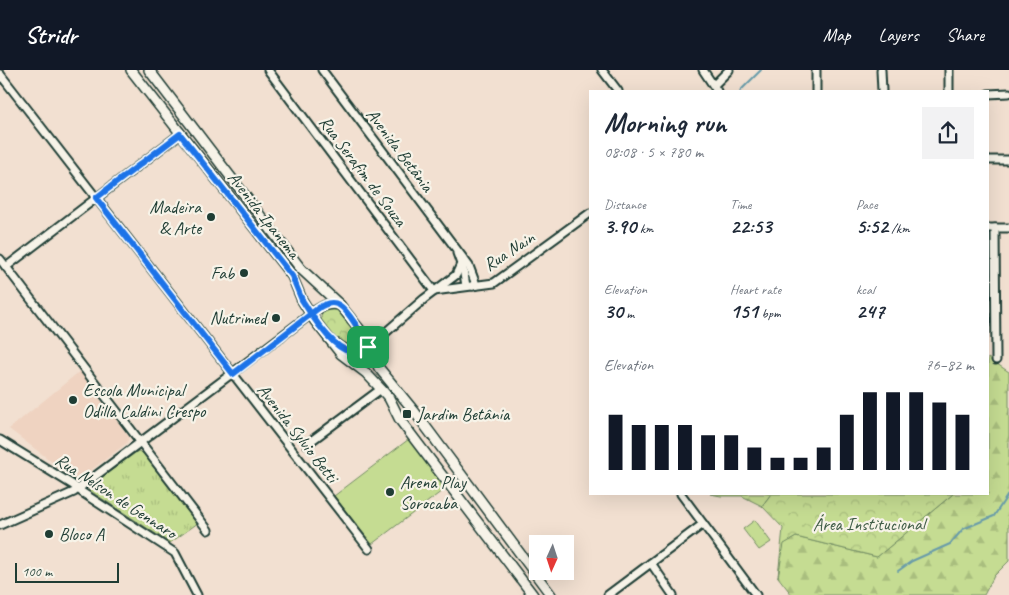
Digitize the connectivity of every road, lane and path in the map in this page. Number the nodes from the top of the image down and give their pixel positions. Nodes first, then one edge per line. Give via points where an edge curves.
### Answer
1 (131, 70) edge
2 (149, 70) edge
3 (268, 70) edge
4 (322, 70) edge
5 (602, 70) edge
6 (703, 70) edge
7 (729, 70) edge
8 (816, 70) edge
9 (881, 70) edge
10 (948, 70) edge
11 (0, 74) edge
12 (715, 88) edge
13 (617, 90) edge
14 (816, 90) edge
15 (882, 90) edge
16 (950, 90) edge
17 (1009, 93) edge
18 (989, 94) edge
19 (180, 134) junction
20 (989, 160) edge
21 (1009, 160) edge
22 (96, 198) junction
23 (589, 214) edge
24 (991, 228) edge
25 (1009, 228) edge
26 (455, 248) junction
27 (0, 259) edge
28 (469, 266) junction
29 (6, 267) junction
30 (494, 283) junction
31 (470, 286) junction
32 (434, 291) junction
33 (340, 305) junction
34 (311, 314) junction
35 (321, 328) junction
36 (368, 347) junction
37 (996, 360) dead end
38 (233, 374) junction
39 (381, 389) junction
40 (0, 440) edge
41 (141, 442) junction
42 (307, 444) dead end
43 (78, 489) junction
44 (682, 495) edge
45 (703, 524) junction
46 (0, 525) edge
47 (208, 530) dead end
48 (369, 549) dead end
49 (651, 563) junction
50 (196, 595) edge
51 (533, 595) edge
52 (551, 595) edge
53 (608, 595) edge
54 (673, 595) edge
55 (756, 595) edge

1 - 19 main road, Avenida Ipanema
2 - 33 main road, Avenida Ipanema via 301,269
3 - 32 street, Rua Serafim de Souza
4 - 26 street, Avenida Betânia
5 - 13 street
6 - 12 street
7 - 12 street
8 - 14 street
9 - 15 street
10 - 16 street
11 - 22 street, Avenida Sylvio Betti
17 - 18 street
19 - 22 street
19 - 34 main road, Avenida Ipanema via 292,276
20 - 21 street
22 - 29 street
22 - 38 street, Avenida Sylvio Betti
23 - 30 street, Rua Nain
24 - 25 street
24 - 37 street
26 - 28 street, Avenida Betânia
26 - 31 street, Avenida Betânia
26 - 32 street, Rua Nain via 460,268 456,275
27 - 29 street
28 - 30 street, Avenida Betânia via 480,280
28 - 31 street, Avenida Betânia via 475,282
29 - 41 street
30 - 31 street, Rua Nain
31 - 32 street, Rua Nain
32 - 36 street, Rua Nain
33 - 34 main road via 324,305
33 - 36 main road, Avenida Ipanema
34 - 35 main road, Avenida Ipanema
34 - 38 street
35 - 36 main road via 345,350 356,352
35 - 39 main road, Avenida Ipanema via 341,354
36 - 52 main road, Avenida Ipanema via 379,368
38 - 41 street
38 - 48 street, Avenida Sylvio Betti
39 - 42 street
39 - 51 main road, Avenida Ipanema via 400,420
40 - 43 street, Rua Nelson de Gennaro
41 - 43 street
41 - 47 street
43 - 46 street
43 - 50 street, Rua Nelson de Gennaro via 175,553
44 - 45 street
45 - 49 street
45 - 55 street
49 - 53 street
49 - 54 street

